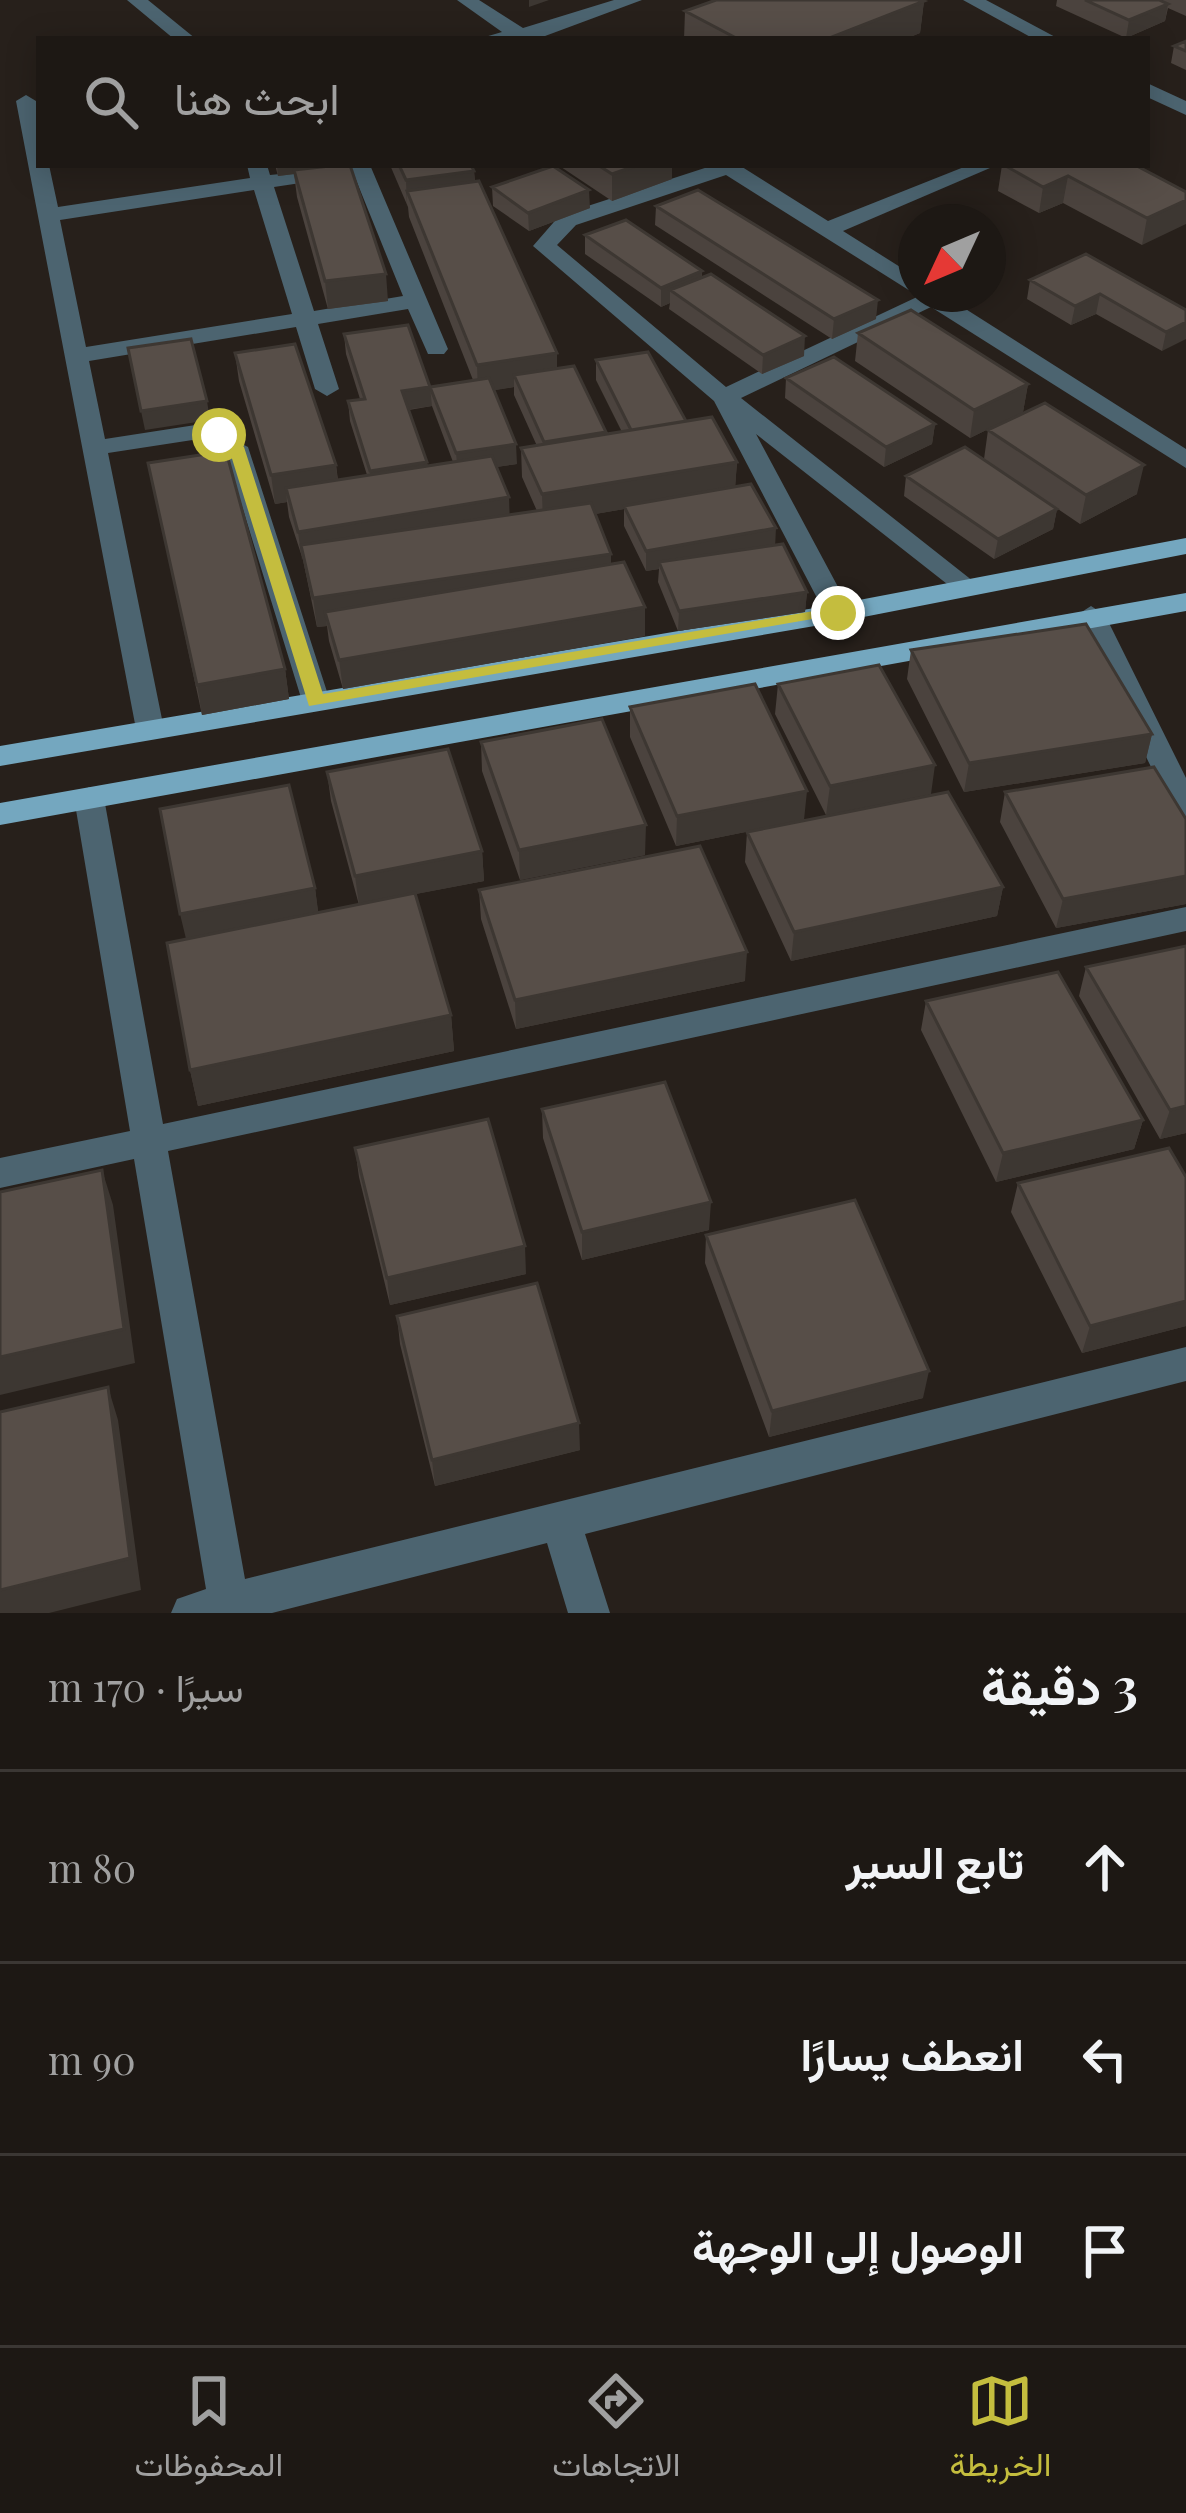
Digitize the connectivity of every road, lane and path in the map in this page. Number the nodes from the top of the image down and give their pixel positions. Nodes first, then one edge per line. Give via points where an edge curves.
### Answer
1 (136, 0) edge
2 (466, 0) edge
3 (633, 0) edge
4 (972, 0) edge
5 (182, 36) edge
6 (522, 36) edge
7 (527, 36) edge
8 (1043, 36) edge
9 (1151, 95) edge
10 (22, 101) edge
11 (1186, 109) edge
12 (36, 162) edge
13 (37, 168) edge
14 (346, 168) edge
15 (360, 168) edge
16 (721, 168) edge
17 (730, 168) edge
18 (980, 168) edge
19 (259, 174) edge
20 (48, 215) junction
21 (826, 230) junction
22 (898, 276) edge
23 (416, 301) junction
24 (898, 307) edge
25 (955, 312) edge
26 (302, 320) junction
27 (436, 349) dead end
28 (76, 356) junction
29 (327, 389) dead end
30 (724, 397) junction
31 (94, 448) junction
32 (1186, 460) edge
33 (1186, 546) edge
34 (965, 585) junction
35 (1186, 602) edge
36 (838, 613) junction
37 (1091, 615) junction
38 (316, 701) junction
39 (150, 729) junction
40 (0, 756) edge
41 (89, 798) junction
42 (1186, 808) edge
43 (0, 814) edge
44 (1186, 919) edge
45 (149, 1141) junction
46 (0, 1173) edge
47 (1186, 1364) edge
48 (561, 1521) junction
49 (210, 1609) edge
50 (589, 1613) edge

1 - 5 street
2 - 6 street
3 - 7 street
4 - 8 street
9 - 11 street
10 - 12 street
13 - 20 street
14 - 19 street
15 - 23 street
16 - 30 street via 568,220 544,246
17 - 21 street
18 - 21 street
19 - 20 street
19 - 26 street
20 - 28 street
21 - 22 street
23 - 26 street
23 - 27 street
24 - 30 street
25 - 32 street
26 - 28 street
26 - 29 street
28 - 31 street
30 - 34 street
30 - 36 street
31 - 38 street via 202,431 236,447
31 - 39 street
33 - 34 main road
34 - 36 main road
35 - 37 main road
36 - 38 main road
37 - 41 main road
37 - 42 street
38 - 39 main road
39 - 40 main road
41 - 43 main road
41 - 45 street
44 - 45 street
45 - 46 street
45 - 49 street
47 - 48 street
48 - 49 street
48 - 50 street

